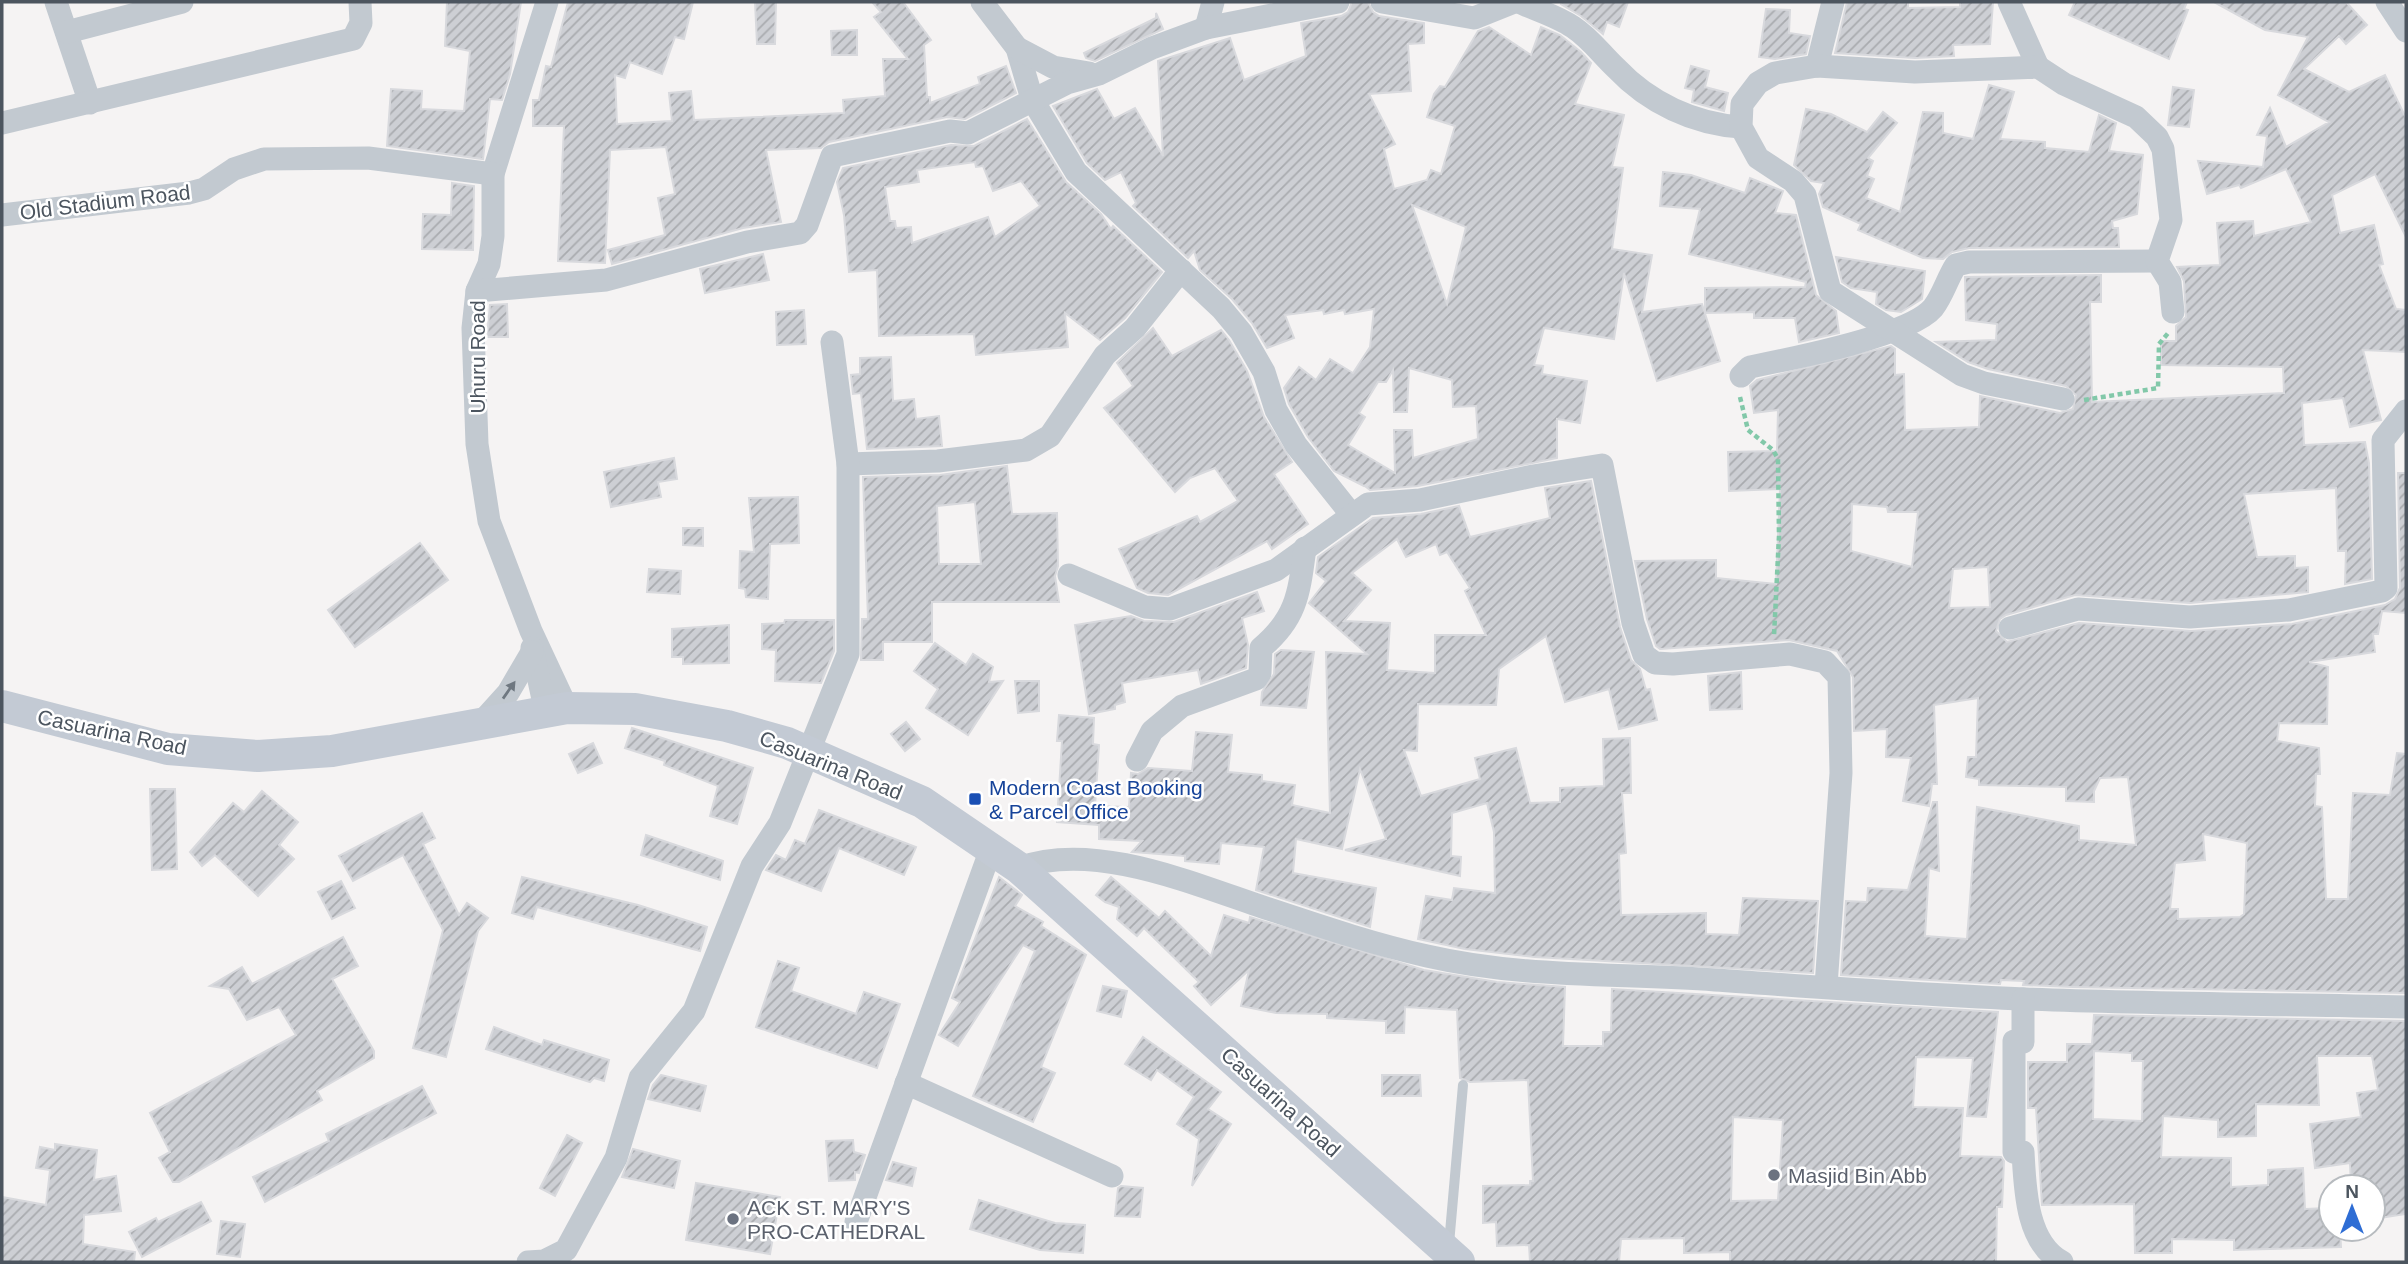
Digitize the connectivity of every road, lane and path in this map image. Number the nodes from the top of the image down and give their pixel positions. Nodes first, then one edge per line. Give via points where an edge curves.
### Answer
1 (56, 2) edge
2 (182, 2) edge
3 (360, 2) edge
4 (547, 2) edge
5 (982, 2) edge
6 (1213, 2) edge
7 (1338, 2) edge
8 (1382, 2) edge
9 (1517, 2) edge
10 (1833, 2) edge
11 (2009, 2) edge
12 (2386, 2) edge
13 (1206, 28) junction
14 (2406, 31) edge
15 (67, 32) junction
16 (1017, 48) junction
17 (1817, 66) junction
18 (2038, 67) junction
19 (1099, 74) junction
20 (1032, 99) junction
21 (90, 103) junction
22 (2, 123) edge
23 (1741, 127) junction
24 (493, 174) junction
25 (2, 215) edge
26 (2157, 261) junction
27 (1181, 270) junction
28 (477, 290) junction
29 (2173, 312) joint
30 (1895, 330) junction
31 (831, 342) dead end
32 (1741, 376) joint
33 (2063, 399) joint
34 (2406, 411) edge
35 (848, 464) junction
36 (1351, 514) junction
37 (1305, 548) junction
38 (1069, 575) dead end
39 (2010, 628) dead end
40 (537, 649) junction
41 (1774, 655) junction
42 (2, 706) edge
43 (606, 707) junction
44 (556, 710) junction
45 (480, 724) junction
46 (806, 751) junction
47 (1138, 760) dead end
48 (991, 849) junction
49 (1018, 868) junction
50 (1826, 986) junction
51 (2023, 999) junction
52 (2406, 1007) edge
53 (906, 1083) junction
54 (1464, 1085) dead end
55 (1112, 1176) dead end
56 (856, 1222) dead end
57 (1454, 1256) edge
58 (528, 1262) edge
59 (2062, 1262) edge

1 - 15 street
2 - 15 street
3 - 21 street via 361,23 353,39
4 - 24 street, Uhuru Road
5 - 16 street
6 - 13 street
7 - 13 street
8 - 9 street via 1474,18
9 - 23 street via 1574,27 1601,49 1616,69 1667,106 1712,125
10 - 17 street
11 - 18 street
12 - 14 street
13 - 19 street
15 - 21 street
16 - 19 street via 1052,67
16 - 20 street
17 - 18 street via 1915,72
17 - 23 street via 1775,73 1758,83 1742,104
18 - 26 street via 2136,117 2157,137 2163,149 2171,220
19 - 20 street
20 - 27 street via 1076,172
20 - 28 street via 968,133 950,131 831,156 807,225 800,233 747,242 606,280
21 - 22 street
23 - 30 street via 1758,158 1793,181 1805,195 1830,290
24 - 25 street, Old Stadium Road via 368,158 264,159 189,193
24 - 28 street, Uhuru Road via 489,264
26 - 29 street via 2171,282
26 - 30 street via 1956,265 1933,307
27 - 35 street via 1135,328 1105,355 1050,436 1026,450 938,461
27 - 36 street via 1241,332 1296,445
28 - 40 street, Uhuru Road via 472,328 477,444 489,521
29 - 33 path via 2173,328 2159,344 2158,388 2109,398
30 - 32 street via 1750,367
30 - 33 street via 1962,375
31 - 35 street
32 - 41 path via 1739,393 1748,430 1773,450 1778,460
34 - 39 street via 2383,440 2387,538 2386,588 2382,591 2289,610 2190,617 2077,609
35 - 46 street via 848,654
36 - 37 street
36 - 41 street via 1368,504 1420,500 1602,465 1633,623 1644,655 1655,663 1673,664
37 - 38 street via 1276,570 1170,610 1135,604
37 - 47 street via 1297,601 1280,632 1261,648 1256,679 1182,706 1152,732
40 - 43 street via 588,698
40 - 44 street, Uhuru Road
45 -> 40 street via 508,693
41 - 50 street via 1825,662 1839,677 1842,773
42 - 45 street, Casuarina Road via 168,749 258,756 332,751
43 - 44 street, Casuarina Road
43 - 46 street, Casuarina Road via 705,721
44 - 45 street, Casuarina Road
46 - 48 street, Casuarina Road via 922,802
46 - 58 street via 780,823 752,866 694,1011 640,1078 616,1158 566,1250 544,1261
48 - 49 street, Casuarina Road
48 - 53 street
49 - 50 street via 1067,858 1167,874 1275,912 1426,956 1509,970
49 - 57 street, Casuarina Road
50 - 51 street
51 - 52 street
51 - 59 street via 2023,1042 2014,1041 2014,1152 2023,1152 2033,1225 2050,1256
53 - 55 street
53 - 56 street
54 - 57 lane

